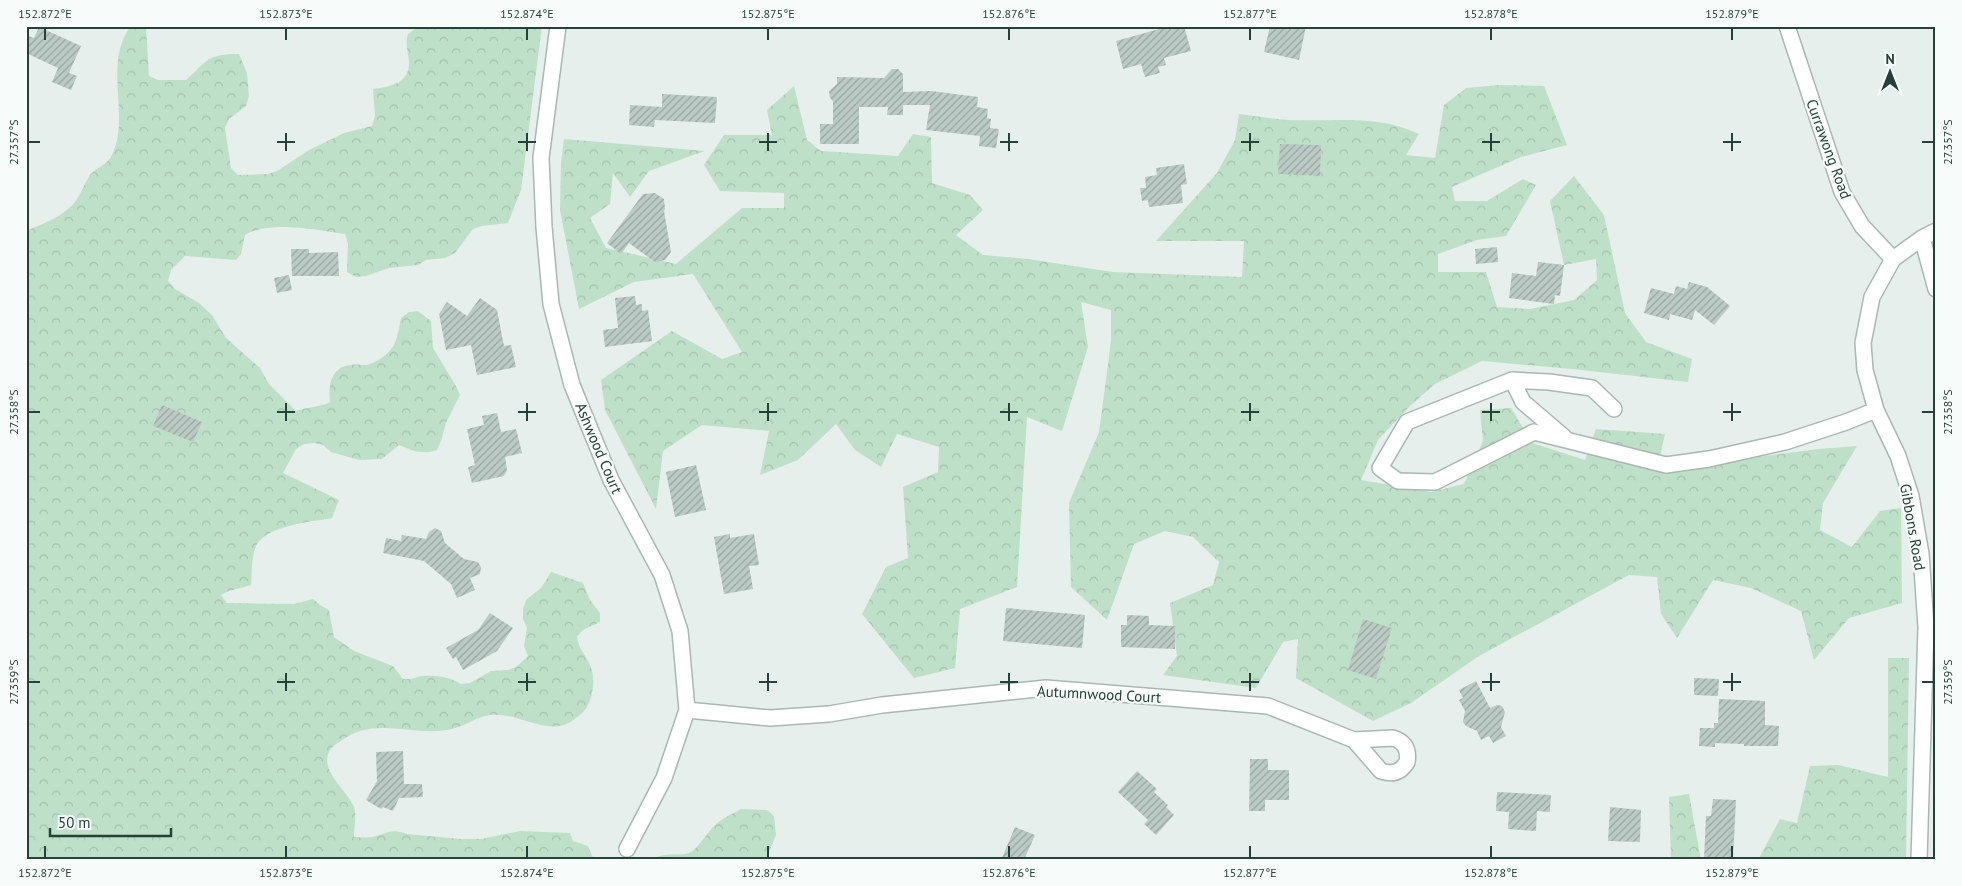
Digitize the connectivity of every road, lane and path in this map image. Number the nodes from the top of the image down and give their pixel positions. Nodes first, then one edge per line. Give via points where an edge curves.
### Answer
1 (558, 26) edge
2 (1787, 26) edge
3 (1929, 234) edge
4 (1894, 259) junction
5 (1936, 289) edge
6 (1512, 380) junction
7 (1614, 409) dead end
8 (1876, 410) junction
9 (1568, 440) junction
10 (687, 710) junction
11 (1354, 740) dead end
12 (627, 849) dead end
13 (1919, 860) edge

1 - 10 street, Ashwood Court via 542,158 551,304 572,386 611,480 662,576 680,631
2 - 4 street, Currawong Road via 1842,192 1862,226
3 - 4 street, Gibbons Road
3 - 5 street
4 - 8 street, Gibbons Road via 1872,297 1863,343 1865,370
6 - 7 street via 1592,388
6 - 9 street via 1522,402
6 - 9 street via 1407,422 1380,468 1398,481 1434,482 1534,432
8 - 9 street via 1784,442 1666,465
8 - 13 street, Gibbons Road via 1906,480 1921,554 1926,626
10 - 11 street, Autumnwood Court via 770,718 1046,688 1268,706
10 - 12 street, Ashwood Court via 664,778

